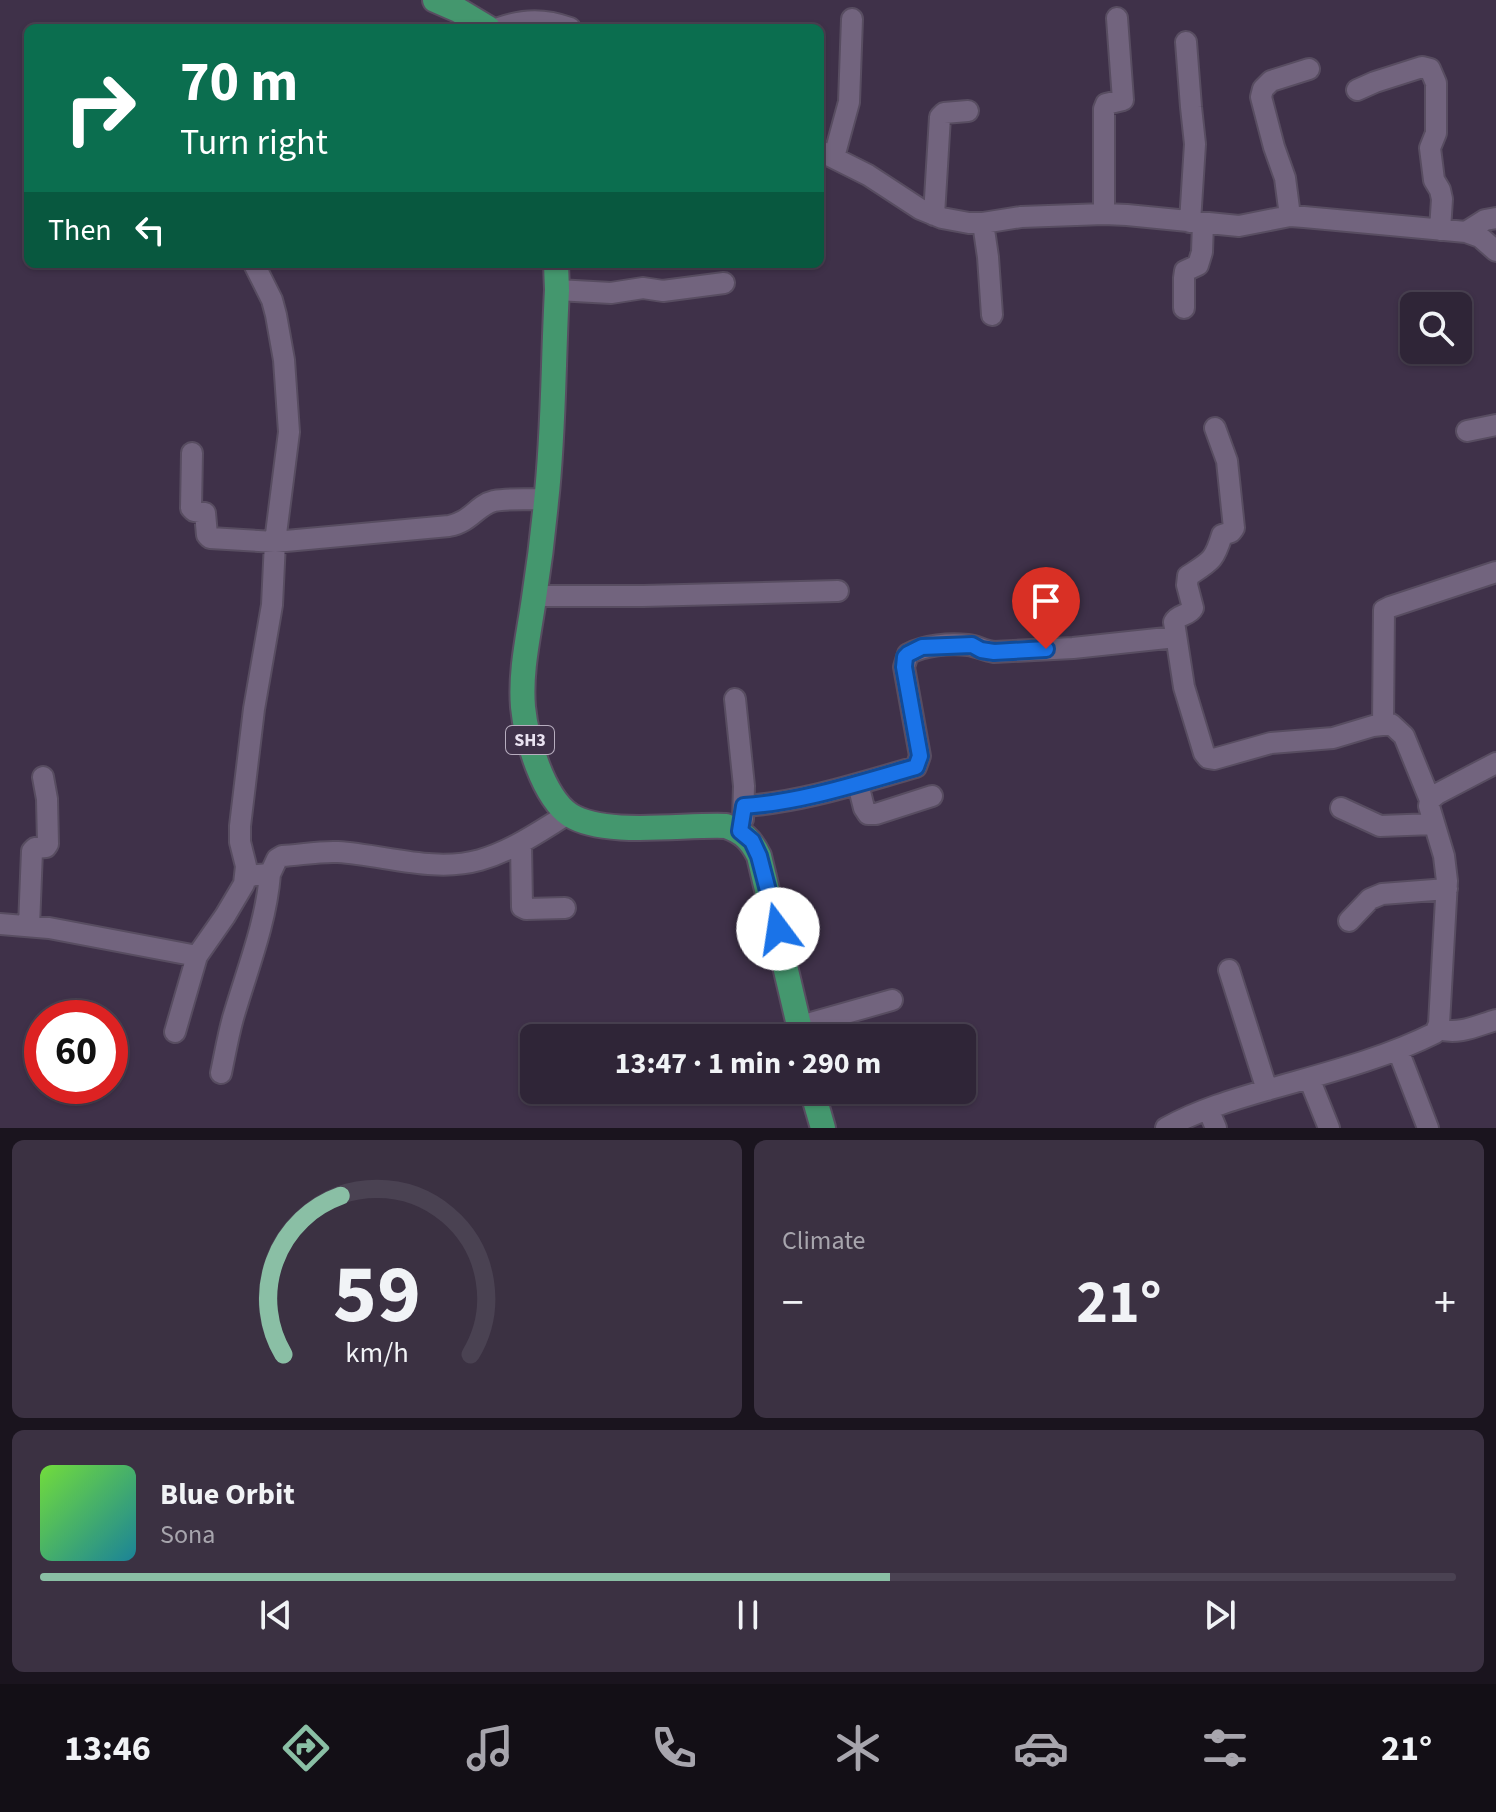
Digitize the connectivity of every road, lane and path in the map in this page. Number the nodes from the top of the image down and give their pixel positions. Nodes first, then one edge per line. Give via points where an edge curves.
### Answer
1 (449, 13) edge
2 (1117, 18) dead end
3 (852, 19) dead end
4 (478, 24) edge
5 (509, 24) edge
6 (559, 24) edge
7 (1186, 42) dead end
8 (1309, 69) dead end
9 (1357, 90) dead end
10 (968, 111) dead end
11 (827, 154) edge
12 (1104, 214) junction
13 (934, 215) junction
14 (1290, 216) junction
15 (1496, 218) edge
16 (1196, 222) junction
17 (983, 223) junction
18 (1440, 230) junction
19 (1466, 232) junction
20 (1496, 251) edge
21 (256, 268) edge
22 (556, 268) edge
23 (724, 283) dead end
24 (557, 290) junction
25 (1184, 308) dead end
26 (992, 315) dead end
27 (1496, 425) edge
28 (1215, 428) dead end
29 (1467, 431) dead end
30 (192, 453) dead end
31 (547, 499) junction
32 (275, 542) junction
33 (1496, 572) edge
34 (838, 591) dead end
35 (535, 596) junction
36 (1176, 637) junction
37 (735, 699) dead end
38 (1383, 725) junction
39 (1496, 763) edge
40 (43, 777) dead end
41 (858, 784) junction
42 (932, 796) dead end
43 (1430, 800) junction
44 (744, 806) junction
45 (1341, 808) dead end
46 (568, 814) junction
47 (1434, 824) junction
48 (740, 831) junction
49 (521, 844) junction
50 (270, 874) junction
51 (246, 876) junction
52 (1447, 889) junction
53 (565, 908) dead end
54 (1349, 921) dead end
55 (0, 924) edge
56 (29, 926) junction
57 (197, 956) junction
58 (1229, 970) dead end
59 (892, 1000) dead end
60 (1496, 1020) edge
61 (799, 1024) edge
62 (824, 1024) edge
63 (1438, 1029) junction
64 (175, 1032) dead end
65 (1398, 1050) junction
66 (221, 1073) dead end
67 (1309, 1078) junction
68 (1267, 1090) junction
69 (816, 1104) edge
70 (1212, 1119) edge
71 (823, 1128) edge
72 (1166, 1128) edge
73 (1329, 1128) edge
74 (1428, 1128) edge

1 - 4 main road
2 - 12 street via 1123,100 1104,109
3 - 11 street via 849,102
5 - 6 street
7 - 16 street
8 - 14 street via 1271,81 1261,97 1285,178
9 - 18 street via 1422,67 1433,73 1436,133 1430,148 1442,199
10 - 13 street via 940,117
11 - 13 street
12 - 16 street
12 - 17 street
13 - 17 street
14 - 16 street via 1249,225
14 - 18 street
15 - 19 street
16 - 25 street via 1200,259 1185,271
17 - 26 street
18 - 19 street
19 - 20 street
21 - 32 street via 276,315 288,402
22 - 24 main road, SH3
23 - 24 street via 663,291
24 - 31 main road, SH3
27 - 29 street
28 - 36 street via 1227,461 1234,528 1222,535 1211,560 1188,576 1193,608 1175,619
30 - 32 street via 191,508 205,513 208,537
31 - 32 street via 494,501 459,524
31 - 35 main road, SH3
32 - 51 street via 272,605 240,826
33 - 38 street via 1384,610
34 - 35 street
35 - 46 main road, SH3 via 522,682 526,725 540,773
36 - 38 street via 1184,687 1208,758
36 - 41 street via 1073,648 994,652 972,645 913,651 905,657 904,667 918,763
37 - 44 street
38 - 43 street via 1391,724 1404,736
39 - 43 street
40 - 56 street via 48,844 32,851
41 - 42 street via 868,814
41 - 44 street via 777,804
43 - 47 street
44 - 48 street
45 - 47 street via 1380,826
46 - 48 main road via 604,826 708,825
46 - 49 street
47 - 52 street
48 - 61 main road via 759,856
49 - 50 street via 457,865 334,852 282,856
49 - 53 street via 522,907
50 - 51 street
50 - 66 street via 261,930
51 - 57 street
52 - 54 street via 1382,894
52 - 63 street
55 - 56 street
56 - 57 street
57 - 64 street
58 - 68 street
59 - 62 street
60 - 63 street via 1454,1033
63 - 65 street
65 - 67 street
65 - 74 street
67 - 68 street
67 - 73 street
68 - 70 street
69 - 71 main road
70 - 72 street via 1185,1117

